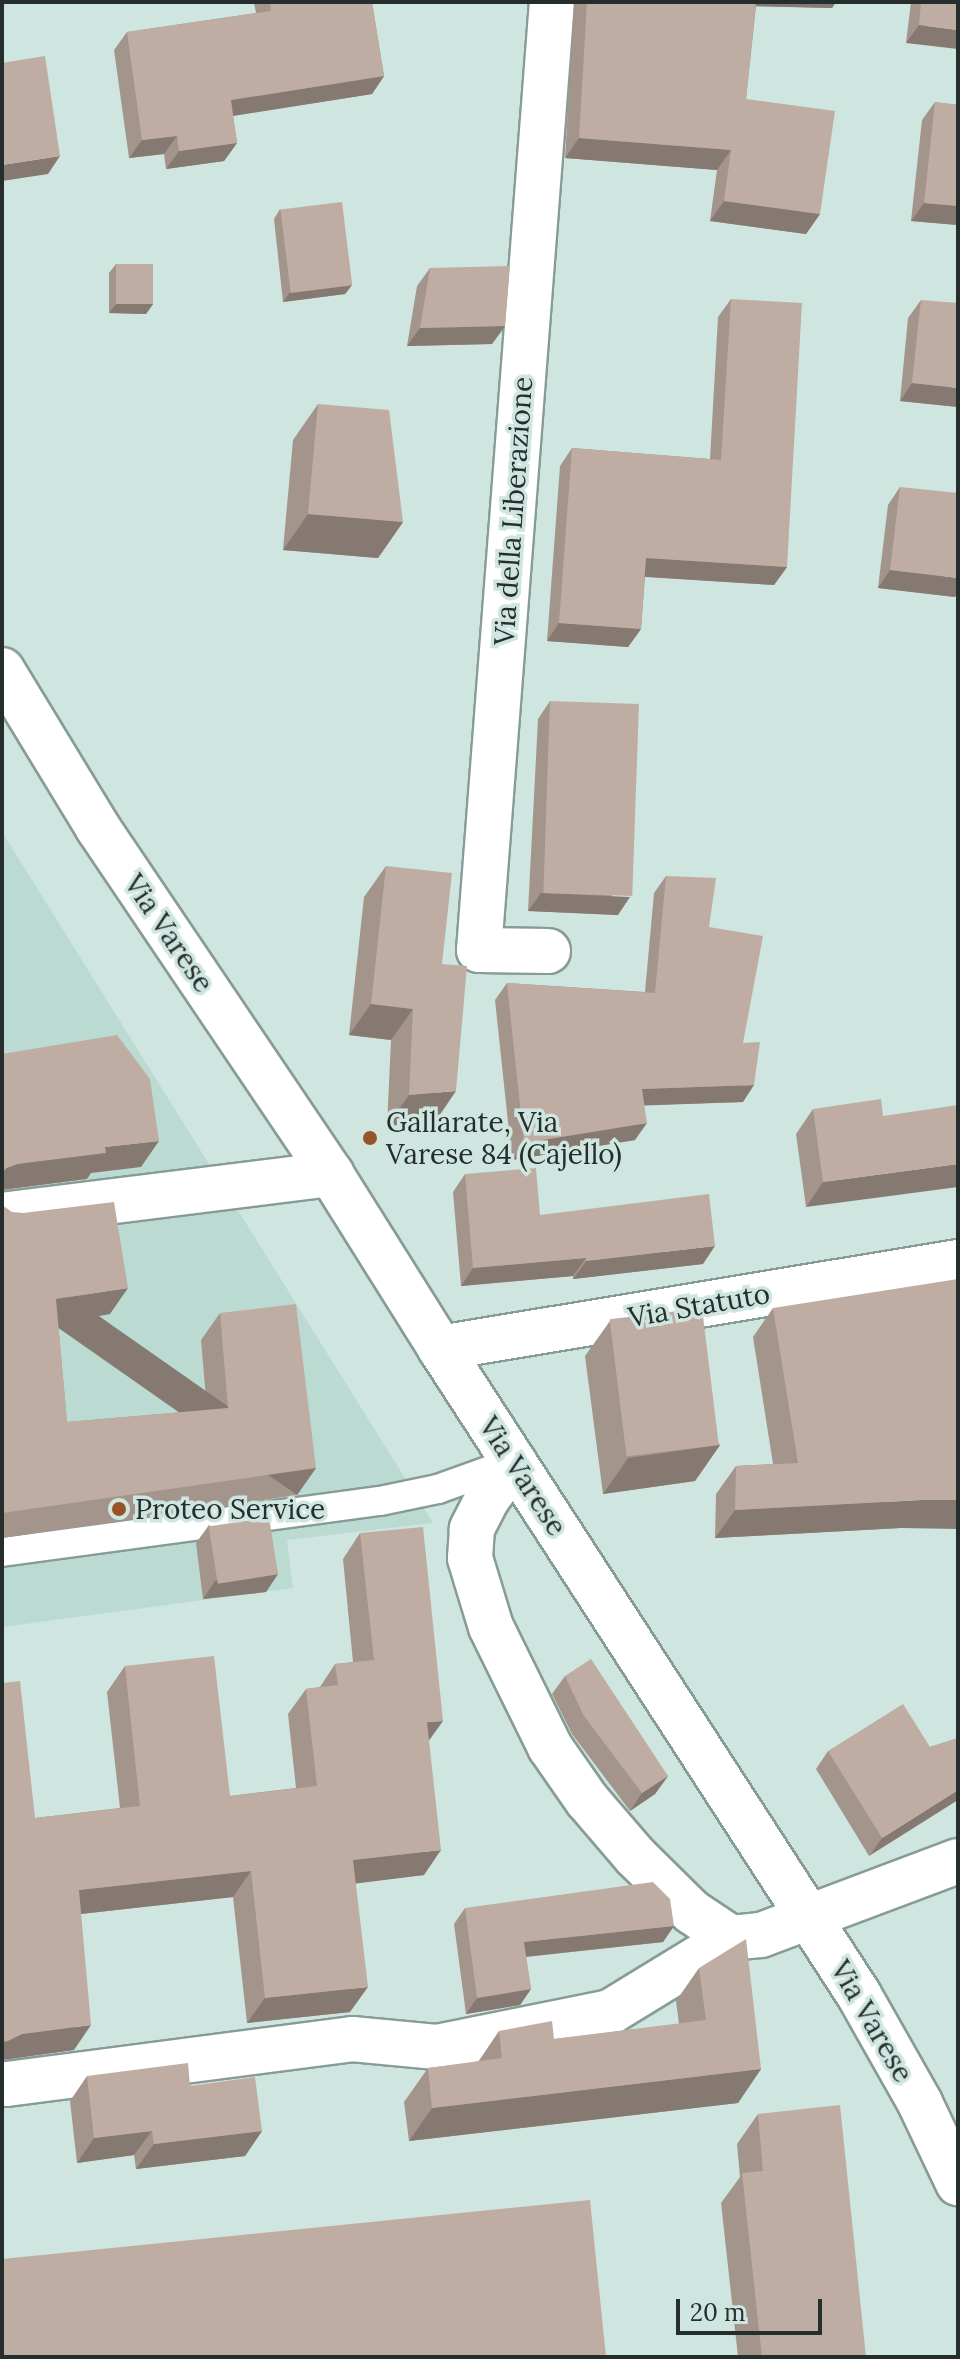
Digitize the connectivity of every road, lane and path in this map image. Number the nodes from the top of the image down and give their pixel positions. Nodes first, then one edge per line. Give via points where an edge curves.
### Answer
1 (552, 2) edge
2 (2, 670) edge
3 (2, 693) edge
4 (67, 781) junction
5 (548, 951) dead end
6 (331, 1174) junction
7 (2, 1215) edge
8 (958, 1262) edge
9 (440, 1348) junction
10 (514, 1462) junction
11 (2, 1552) edge
12 (958, 1861) edge
13 (811, 1919) junction
14 (731, 1938) junction
15 (7, 2084) dead end
16 (958, 2183) edge

1 - 5 street, Via della Liberazione via 479,950
2 - 4 street, Via Varese
3 - 4 street, Via Varese
4 - 6 street, Via Varese
6 - 7 street
6 - 9 street, Via Varese
8 - 9 street, Via Statuto
9 - 10 street, Via Varese
10 - 11 lane via 438,1489 380,1501
10 - 13 street, Via Varese
10 - 14 street via 472,1529 470,1558 491,1627 550,1747 587,1800 663,1885
12 - 13 street
13 - 14 street via 761,1935
13 - 16 street, Via Varese via 894,2055
14 - 15 street via 610,2012 437,2047 352,2039

